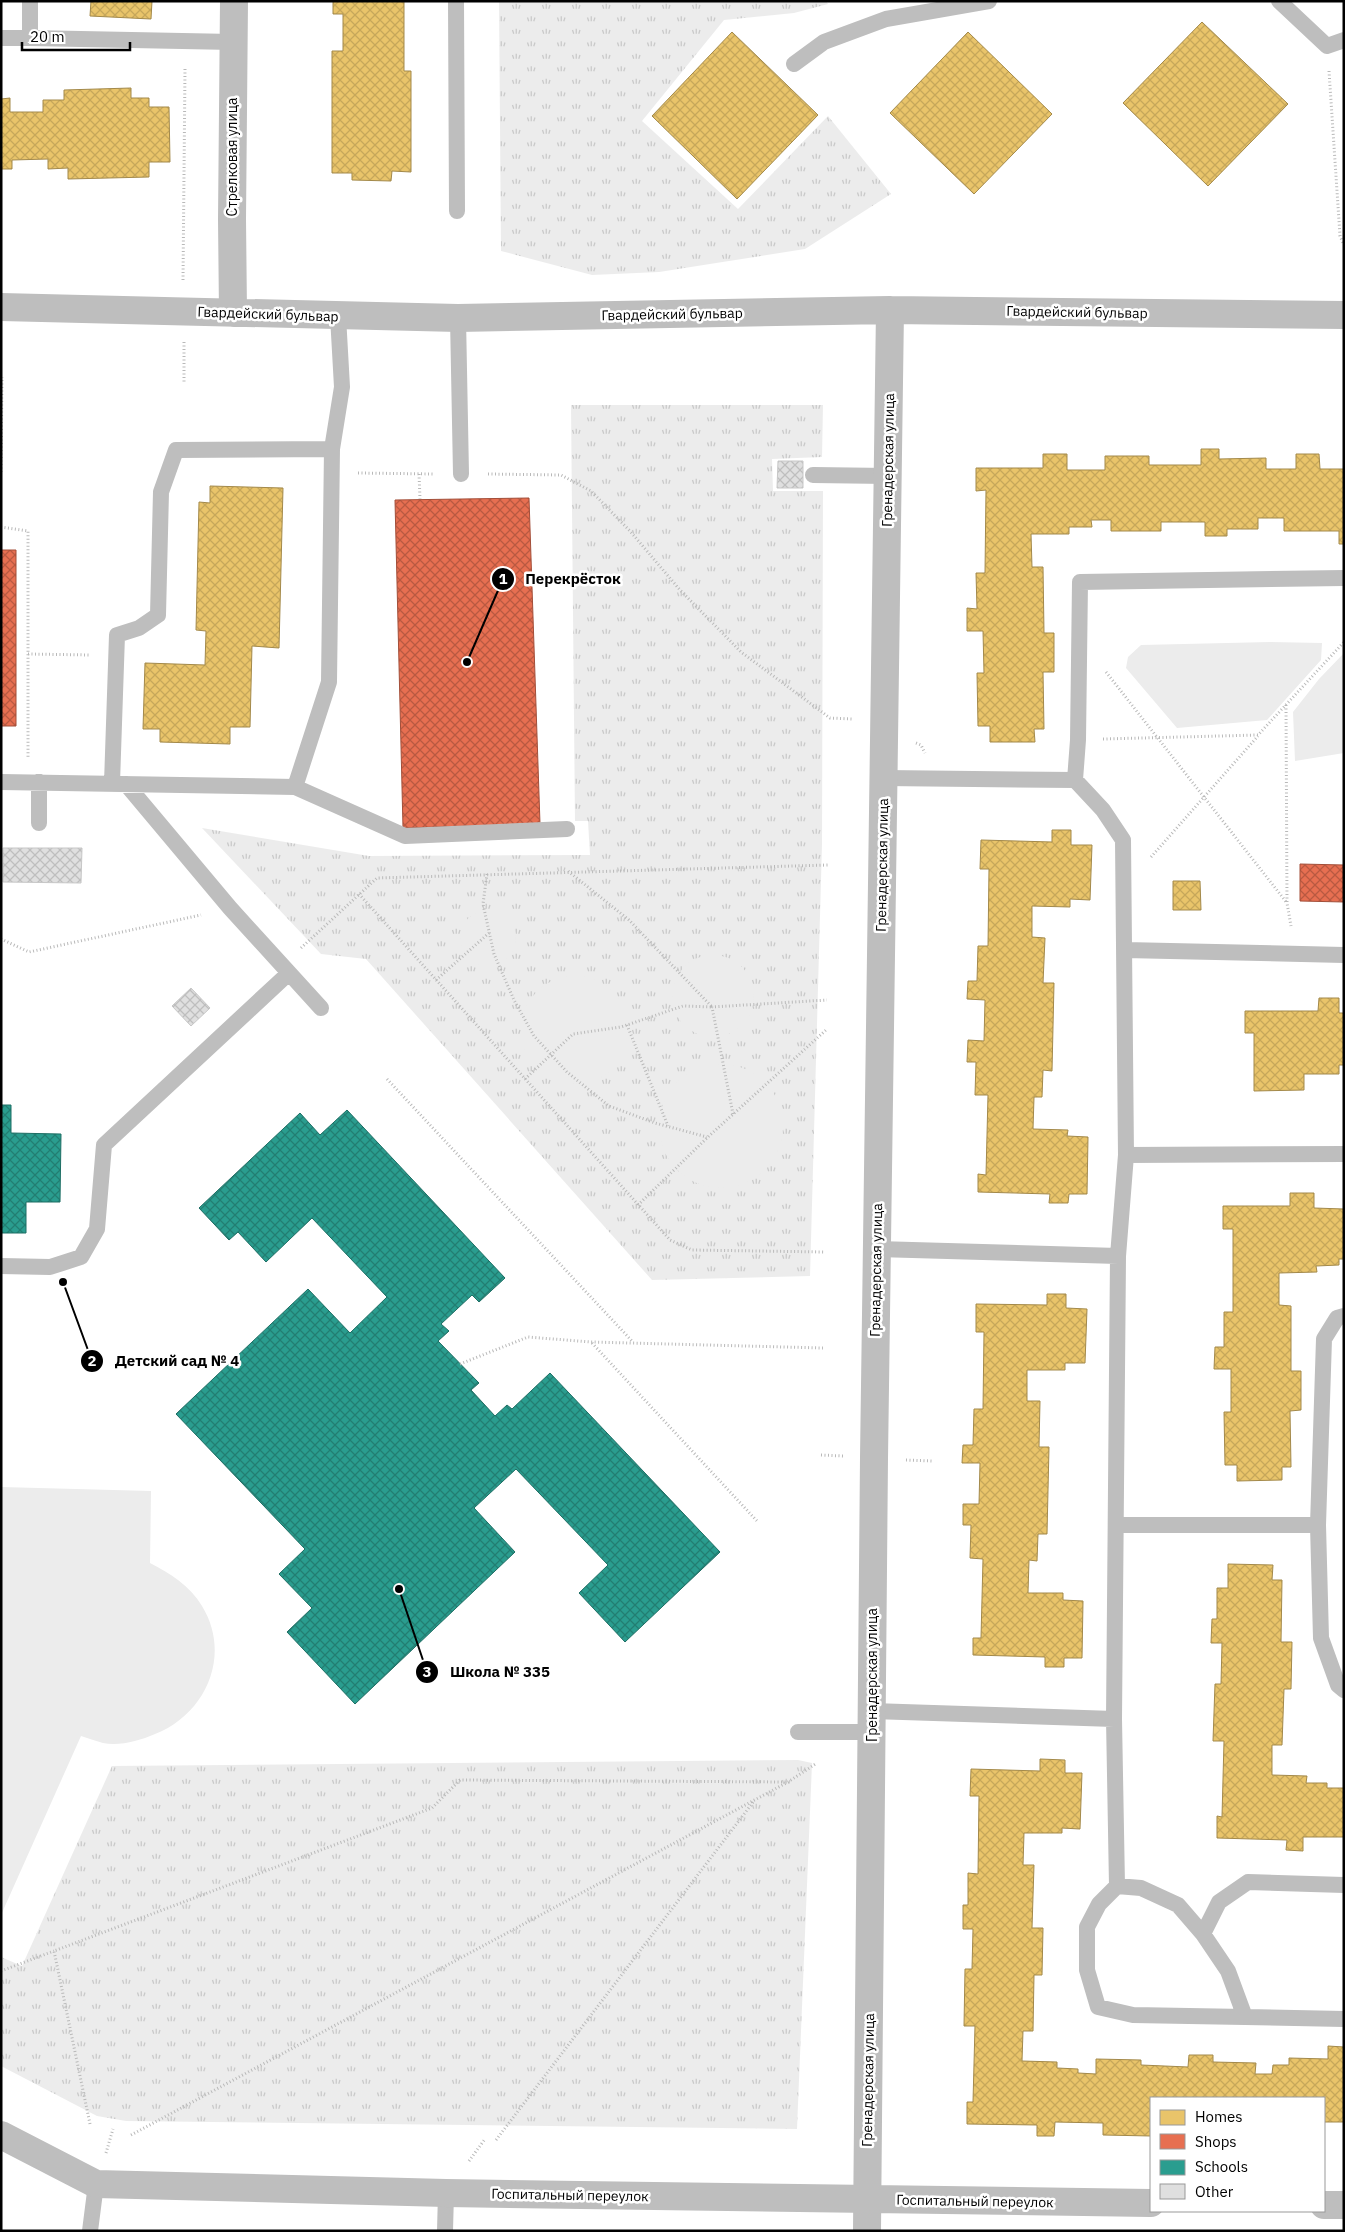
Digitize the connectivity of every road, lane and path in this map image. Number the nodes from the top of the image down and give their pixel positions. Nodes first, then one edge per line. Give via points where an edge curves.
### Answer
1 (30, 1) edge
2 (234, 1) edge
3 (456, 1) edge
4 (989, 1) edge
5 (1279, 1) edge
6 (1, 38) edge
7 (30, 38) junction
8 (1344, 40) edge
9 (233, 42) junction
10 (1327, 46) junction
11 (794, 64) dead end
12 (185, 65) dead end
13 (457, 211) dead end
14 (1344, 245) edge
15 (183, 280) dead end
16 (1, 307) edge
17 (890, 310) junction
18 (233, 313) junction
19 (1344, 315) edge
20 (338, 316) junction
21 (458, 318) junction
22 (184, 339) dead end
23 (2, 377) edge
24 (184, 382) dead end
25 (332, 449) junction
26 (1, 472) edge
27 (418, 474) dead end
28 (461, 474) dead end
29 (561, 475) dead end
30 (813, 475) dead end
31 (888, 476) junction
32 (420, 499) dead end
33 (1, 527) edge
34 (1344, 578) edge
35 (1079, 638) junction
36 (1344, 642) edge
37 (28, 654) junction
38 (116, 656) junction
39 (1286, 705) junction
40 (884, 724) junction
41 (1258, 735) junction
42 (1158, 738) junction
43 (1078, 740) junction
44 (884, 778) junction
45 (940, 779) junction
46 (1075, 780) junction
47 (1, 782) edge
48 (33, 782) junction
49 (119, 783) junction
50 (295, 787) junction
51 (1204, 797) junction
52 (39, 823) dead end
53 (567, 829) dead end
54 (828, 865) dead end
55 (568, 871) junction
56 (488, 874) junction
57 (1124, 888) junction
58 (359, 894) junction
59 (230, 908) junction
60 (489, 934) junction
61 (1, 939) edge
62 (1125, 950) junction
63 (1344, 954) edge
64 (286, 969) junction
65 (436, 980) junction
66 (827, 1000) dead end
67 (712, 1007) junction
68 (321, 1008) dead end
69 (627, 1025) junction
70 (826, 1030) dead end
71 (551, 1054) junction
72 (387, 1079) dead end
73 (525, 1079) junction
74 (733, 1115) junction
75 (668, 1126) junction
76 (707, 1137) junction
77 (1344, 1154) edge
78 (1126, 1155) junction
79 (638, 1205) junction
80 (877, 1249) junction
81 (824, 1252) dead end
82 (1118, 1256) junction
83 (1, 1266) edge
84 (1344, 1316) edge
85 (591, 1342) junction
86 (633, 1342) junction
87 (823, 1348) dead end
88 (460, 1364) dead end
89 (821, 1455) dead end
90 (848, 1457) dead end
91 (896, 1460) dead end
92 (932, 1461) dead end
93 (757, 1520) dead end
94 (1116, 1525) junction
95 (1318, 1525) junction
96 (1344, 1690) edge
97 (1114, 1719) junction
98 (872, 1721) junction
99 (798, 1732) dead end
100 (817, 1763) dead end
101 (788, 1782) junction
102 (756, 1799) junction
103 (1344, 1885) edge
104 (1117, 1886) junction
105 (1203, 1934) junction
106 (54, 1951) junction
107 (1, 1971) edge
108 (1245, 2016) junction
109 (1344, 2019) edge
110 (90, 2124) dead end
111 (1, 2134) edge
112 (131, 2135) dead end
113 (496, 2140) dead end
114 (96, 2184) junction
115 (446, 2193) junction
116 (867, 2199) junction
117 (1150, 2203) edge
118 (1325, 2205) edge
119 (1344, 2205) edge
120 (90, 2231) edge
121 (444, 2231) edge
122 (867, 2231) edge

1 - 7 lane
2 - 9 street, Стрелковая улица
3 - 13 lane
4 - 11 lane via 886,19 824,42
5 - 10 lane
6 - 7 lane
7 - 9 lane
8 - 10 lane
9 - 18 street, Стрелковая улица
10 - 14 path via 1340,236
12 - 15 path
16 - 18 street, Гвардейский бульвар
17 - 19 street, Гвардейский бульвар
17 - 21 street, Гвардейский бульвар
17 - 31 street, Гренадерская улица
18 - 20 street, Гвардейский бульвар
20 - 21 street, Гвардейский бульвар
20 - 25 lane via 342,387
21 - 28 lane
22 - 24 path
23 - 26 path
25 - 38 lane via 176,450 161,492 158,615 139,628 117,635
25 - 50 lane via 329,682
27 - 32 path
29 - 40 path via 591,491 741,652 830,718 867,719
30 - 31 lane
31 - 40 street, Гренадерская улица
33 - 37 path via 28,531
34 - 35 lane via 1080,582
35 - 42 path
35 - 43 lane
36 - 39 path
37 - 38 path
37 - 48 path
38 - 49 lane
39 - 41 path
39 - 51 path via 1287,903
40 - 44 street, Гренадерская улица
40 - 45 path via 921,745
41 - 42 path
41 - 51 path
42 - 43 path
42 - 51 path
43 - 46 lane
44 - 45 lane
44 - 80 street, Гренадерская улица
45 - 46 lane
46 - 57 lane via 1103,810 1123,840
47 - 48 lane
48 - 49 lane
48 - 52 lane
49 - 50 lane
49 - 59 lane
50 - 53 lane via 405,836
51 - 57 path
54 - 55 path
55 - 56 path
55 - 67 path via 629,920
56 - 58 path via 377,878
56 - 60 path via 483,904
57 - 62 lane
58 - 64 path
58 - 65 path
59 - 61 path via 29,952
59 - 64 lane
60 - 65 path
60 - 71 path via 514,1000 534,1036
62 - 63 lane
62 - 78 lane
64 - 68 lane
64 - 83 lane via 104,1145 97,1229 81,1257 50,1267
65 - 73 path
66 - 67 path
67 - 69 path via 683,1006
67 - 74 path
69 - 71 path via 573,1034
69 - 75 path
70 - 74 path
71 - 73 path
71 - 75 path via 567,1072 609,1106
72 - 86 path
73 - 79 path
74 - 76 path
75 - 76 path
76 - 79 path
77 - 78 lane
78 - 82 lane
79 - 81 path via 670,1240 692,1250
80 - 82 lane
80 - 98 street, Гренадерская улица
82 - 94 lane
84 - 95 lane via 1337,1318 1324,1339
85 - 86 path
85 - 88 path via 528,1337
85 - 93 path
86 - 87 path
89 - 90 path
91 - 92 path
94 - 95 lane
94 - 97 lane
95 - 96 lane via 1321,1638 1338,1685
97 - 98 lane
97 - 104 lane
98 - 99 lane
98 - 116 street, Гренадерская улица
100 - 101 path
101 - 102 path
101 - 106 path via 460,1780 432,1808
102 - 112 path
102 - 113 path
103 - 105 lane via 1248,1882 1219,1902
104 - 105 lane via 1142,1888 1178,1905
104 - 108 lane via 1099,1904 1087,1927 1087,1970 1098,2007 1133,2015
105 - 108 lane via 1228,1971
106 - 107 path
106 - 110 path
108 - 109 lane
111 - 114 street, Госпитальный переулок
114 - 115 street, Госпитальный переулок
114 - 120 lane
115 - 116 street, Госпитальный переулок
115 - 121 lane
116 - 117 street, Госпитальный переулок
116 - 122 street, Гренадерская улица
118 - 119 street

